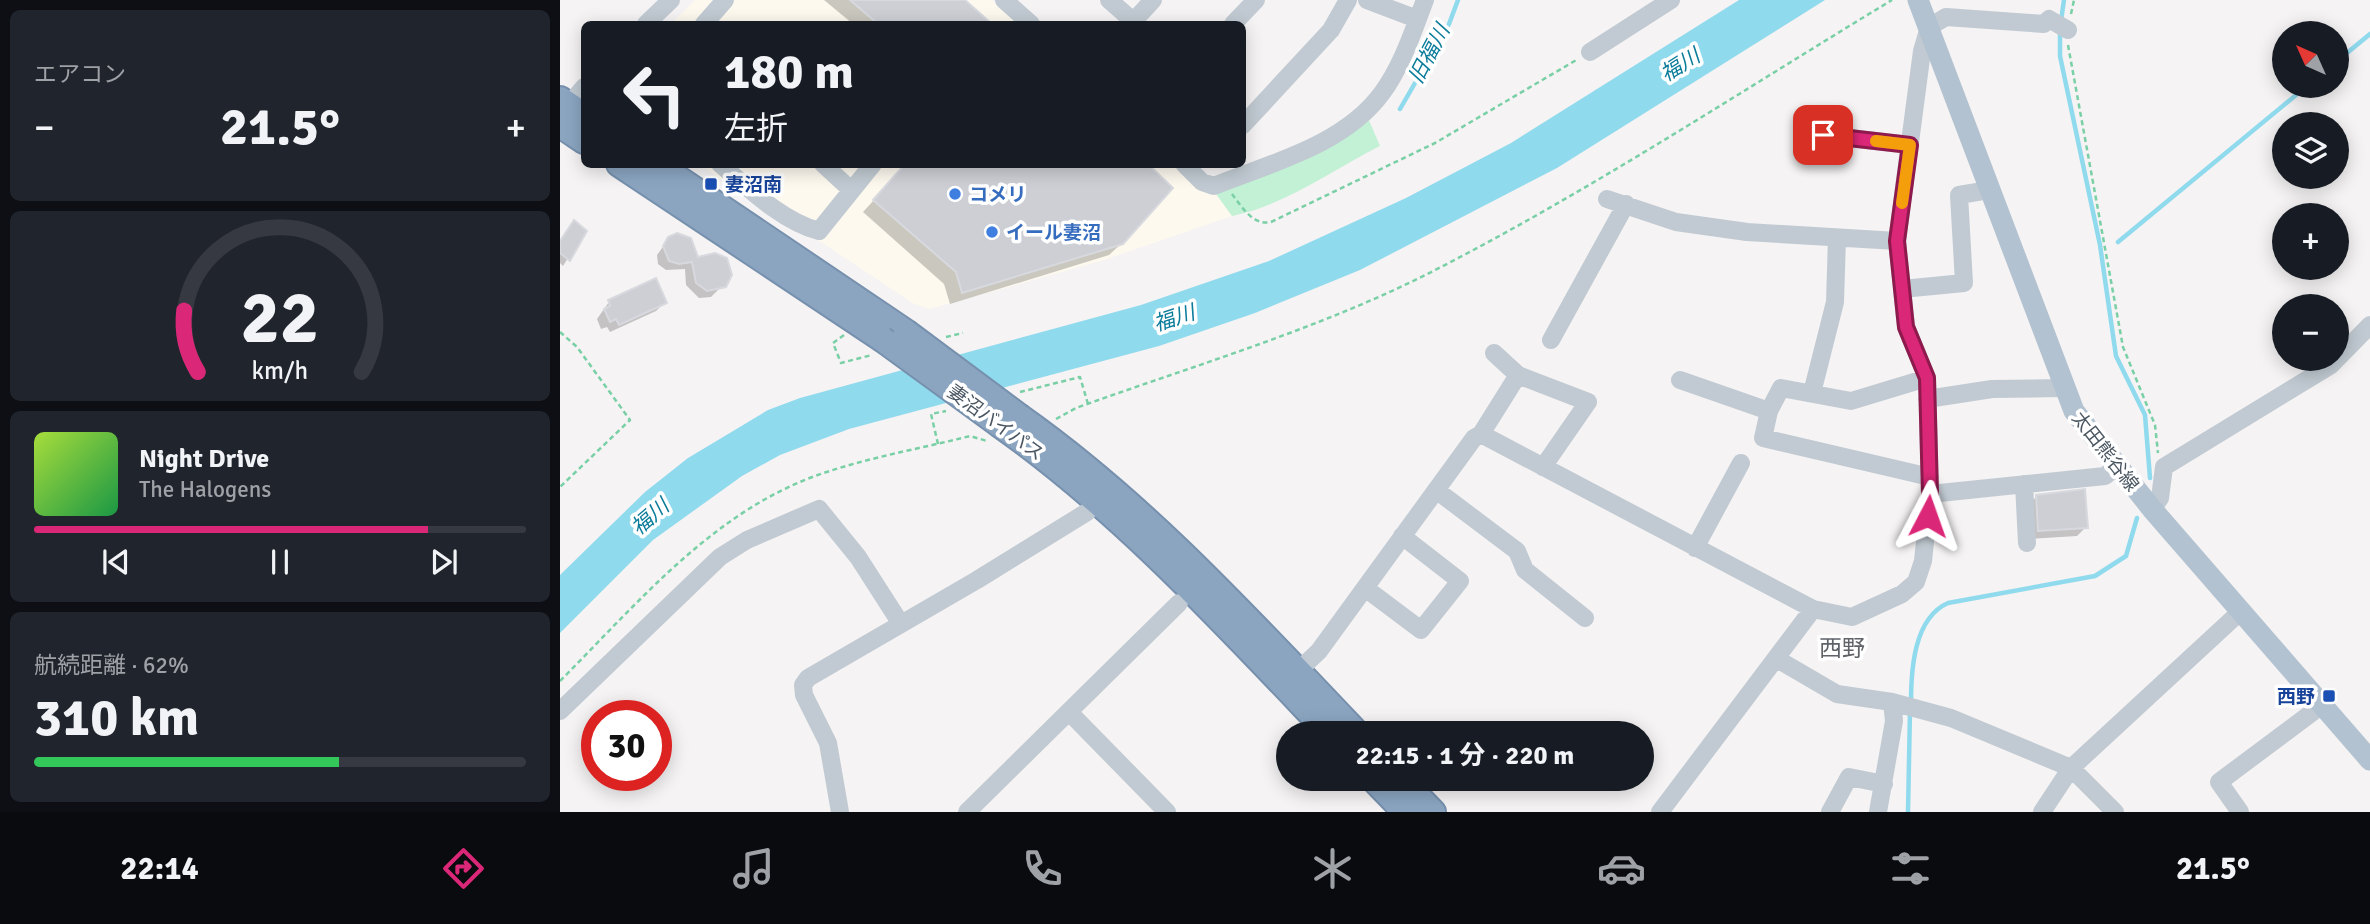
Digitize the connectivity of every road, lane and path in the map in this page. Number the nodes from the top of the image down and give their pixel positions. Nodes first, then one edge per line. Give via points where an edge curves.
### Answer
1 (671, 0) edge
2 (725, 0) edge
3 (1004, 0) edge
4 (1109, 0) edge
5 (1153, 0) edge
6 (1255, 0) edge
7 (1348, 0) edge
8 (1367, 0) edge
9 (1425, 0) edge
10 (1892, 0) edge
11 (1918, 0) edge
12 (2074, 0) edge
13 (1663, 3) edge
14 (1418, 19) junction
15 (657, 21) edge
16 (707, 21) edge
17 (1028, 21) edge
18 (1130, 21) edge
19 (1134, 21) edge
20 (1236, 21) edge
21 (1929, 27) junction
22 (2068, 30) junction
23 (1590, 52) joint
24 (570, 108) edge
25 (1246, 122) edge
26 (581, 134) edge
27 (1823, 135) dead end
28 (1910, 145) junction
29 (625, 168) edge
30 (663, 168) edge
31 (725, 168) edge
32 (827, 168) edge
33 (869, 168) edge
34 (1192, 168) edge
35 (1228, 188) dead end
36 (850, 189) junction
37 (1989, 190) junction
38 (1606, 200) dead end
39 (765, 201) junction
40 (1626, 204) junction
41 (750, 228) junction
42 (1837, 238) junction
43 (1897, 241) junction
44 (1902, 289) junction
45 (2370, 325) edge
46 (560, 332) edge
47 (894, 336) junction
48 (1550, 340) dead end
49 (1494, 353) dead end
50 (1518, 375) junction
51 (1080, 377) dead end
52 (1927, 378) junction
53 (1680, 380) dead end
54 (2063, 388) junction
55 (1812, 393) junction
56 (1927, 399) junction
57 (1088, 404) junction
58 (1769, 411) junction
59 (931, 414) dead end
60 (1051, 425) dead end
61 (1481, 433) junction
62 (938, 444) dead end
63 (1741, 463) dead end
64 (1543, 467) junction
65 (2116, 467) junction
66 (2164, 467) junction
67 (2024, 484) junction
68 (1930, 486) junction
69 (560, 487) edge
70 (1436, 490) junction
71 (1104, 495) junction
72 (2152, 509) junction
73 (1402, 536) junction
74 (2027, 543) dead end
75 (1695, 548) junction
76 (1365, 588) junction
77 (1179, 603) dead end
78 (1813, 609) junction
79 (2240, 612) junction
80 (1585, 618) dead end
81 (901, 624) junction
82 (1777, 659) junction
83 (1298, 671) junction
84 (1892, 702) junction
85 (2322, 705) junction
86 (560, 711) edge
87 (1070, 713) junction
88 (1317, 721) edge
89 (1346, 721) edge
90 (2370, 760) edge
91 (2071, 768) junction
92 (1884, 784) junction
93 (1383, 791) edge
94 (1413, 791) edge
95 (1398, 810) edge
96 (840, 812) edge
97 (967, 812) edge
98 (1167, 812) edge
99 (1433, 812) edge
100 (1660, 812) edge
101 (1830, 812) edge
102 (1878, 812) edge
103 (2042, 812) edge
104 (2115, 812) edge
105 (2240, 812) edge

1 - 15 street
2 - 16 street
3 - 17 street
4 - 18 street
5 - 19 street
6 - 20 street
7 - 25 street via 1331,30
8 - 14 street
9 - 14 street
10 - 57 path via 1440,268 1329,317
11 - 21 main road, 太田熊谷線
12 - 22 path
13 - 23 street
14 - 34 street via 1381,94 1339,133 1214,187 1202,182
21 - 22 street via 1947,17 2045,24 2049,19
21 - 28 street
21 - 37 main road, 太田熊谷線
22 - 66 path via 2123,347 2155,425 2158,459
23 - 35 path via 1435,143 1271,222 1252,217
24 - 26 highway
27 - 28 street
28 - 43 street
29 - 47 highway, 妻沼バイパス
30 - 41 highway, 妻沼バイパス
31 - 39 street
32 - 36 street
33 - 36 street
36 - 39 street via 819,231
37 - 44 street via 1959,195 1964,283
37 - 54 main road, 太田熊谷線
38 - 40 street
39 - 41 street
40 - 42 street via 1676,222
40 - 48 street
41 - 47 highway, 妻沼バイパス
42 - 43 street
42 - 55 street via 1835,302
43 - 44 street
44 - 52 street via 1906,327
45 - 66 street via 2331,365
46 - 69 path via 577,347 630,420
47 - 71 highway, 妻沼バイパス, bridge
49 - 50 street
50 - 61 street
50 - 64 street via 1588,402
51 - 57 path
52 - 55 street via 1851,401
52 - 56 street
53 - 58 street
54 - 56 street via 1992,389
54 - 65 main road, 太田熊谷線 via 2088,432
55 - 58 street via 1781,388
56 - 68 street
57 - 60 path via 1058,417
58 - 68 street via 1763,438
59 - 62 path
61 - 64 street
61 - 70 street
63 - 75 street
64 - 75 street
65 - 67 street via 2105,476
65 - 72 main road, 太田熊谷線
66 - 72 street via 2160,498
67 - 68 street
67 - 74 street
68 - 78 street via 1923,561 1916,582 1902,594 1852,617
70 - 73 street
70 - 80 street via 1517,551 1525,570
71 - 81 street via 1087,512
71 - 83 highway, 妻沼バイパス via 1181,552
71 - 88 highway, 妻沼バイパス via 1169,569
72 - 79 main road, 太田熊谷線
73 - 76 street
73 - 76 street via 1460,581 1421,630
75 - 78 street
76 - 83 street via 1319,651
77 - 87 street
78 - 82 street
79 - 85 main road, 太田熊谷線
79 - 91 street
81 - 86 street via 858,557 819,509 747,540 720,557
81 - 96 street via 803,685 828,743
82 - 84 street via 1837,694
82 - 100 street
83 - 89 highway, 妻沼バイパス
84 - 91 street via 1951,718
84 - 92 street via 1894,721
85 - 90 main road, 太田熊谷線
85 - 105 street via 2218,782
87 - 97 street
87 - 98 street
91 - 103 street
91 - 104 street
92 - 101 street via 1850,778
92 - 102 street
93 - 95 highway
94 - 99 highway

